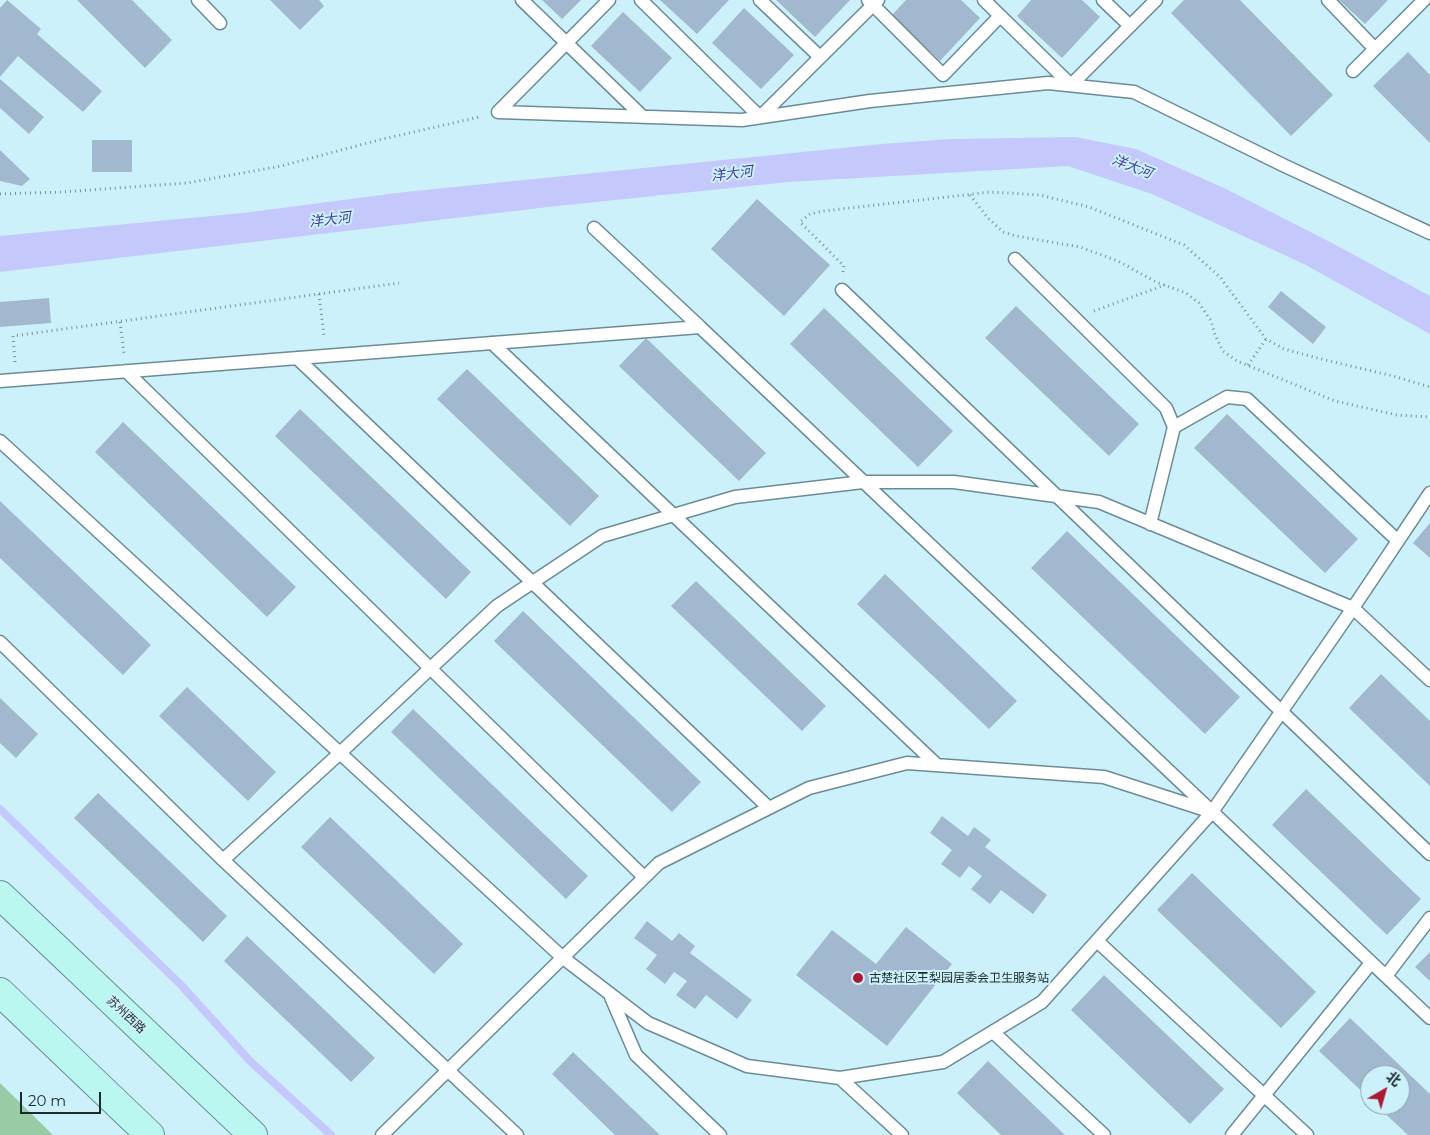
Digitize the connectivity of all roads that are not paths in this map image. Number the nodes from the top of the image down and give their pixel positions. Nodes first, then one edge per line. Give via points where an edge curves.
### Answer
1 (198, 0) edge
2 (522, 0) edge
3 (609, 0) edge
4 (641, 0) edge
5 (760, 0) edge
6 (984, 0) edge
7 (1103, 0) edge
8 (1156, 0) edge
9 (1328, 0) edge
10 (1424, 0) edge
11 (873, 2) edge
12 (1000, 16) junction
13 (220, 23) dead end
14 (1130, 26) junction
15 (566, 43) junction
16 (1375, 49) junction
17 (820, 57) junction
18 (1353, 71) dead end
19 (1071, 85) junction
20 (642, 116) junction
21 (760, 117) junction
22 (594, 228) dead end
23 (1430, 233) edge
24 (1015, 259) dead end
25 (842, 290) road end
26 (700, 326) junction
27 (492, 343) junction
28 (297, 358) junction
29 (126, 371) junction
30 (0, 381) edge
31 (1174, 426) junction
32 (0, 441) edge
33 (863, 482) junction
34 (1430, 493) edge
35 (1057, 496) junction
36 (674, 515) junction
37 (1150, 524) junction
38 (1398, 541) junction
39 (533, 582) junction
40 (1353, 608) junction
41 (0, 642) edge
42 (430, 669) junction
43 (1430, 680) edge
44 (1281, 712) junction
45 (340, 753) junction
46 (937, 765) junction
47 (769, 808) junction
48 (1212, 812) junction
49 (1430, 854) edge
50 (223, 860) junction
51 (644, 878) junction
52 (0, 895) edge
53 (1430, 918) edge
54 (1097, 941) junction
55 (562, 958) junction
56 (1371, 962) junction
57 (1386, 976) junction
58 (0, 992) edge
59 (610, 994) junction
60 (1430, 1018) edge
61 (993, 1032) junction
62 (447, 1069) junction
63 (840, 1078) junction
64 (1264, 1096) junction
65 (150, 1135) edge
66 (253, 1135) edge
67 (382, 1135) edge
68 (517, 1135) edge
69 (720, 1135) edge
70 (902, 1135) edge
71 (1104, 1135) edge
72 (1232, 1135) edge
73 (1307, 1135) edge

1 - 13 lane
2 - 15 lane
3 - 15 lane
4 - 21 lane
5 - 17 lane
6 - 12 lane
7 - 14 lane
8 - 14 lane
9 - 16 lane
10 - 16 lane
11 - 12 lane via 944,75
11 - 17 lane
12 - 19 lane
14 - 19 lane
15 - 20 lane
15 - 20 lane via 498,112
16 - 18 lane
17 - 21 lane
19 - 21 lane via 1048,83 870,101
19 - 23 lane via 1134,92
20 - 21 lane via 742,120
22 - 26 lane
24 - 31 lane via 1166,408
25 - 35 lane
26 - 27 lane
26 - 33 lane
27 - 28 lane
27 - 36 lane
28 - 29 lane
28 - 39 lane
29 - 30 lane
29 - 42 lane
31 - 37 lane
31 - 38 lane via 1227,397 1246,399
32 - 45 lane
33 - 35 lane via 954,482
33 - 36 lane via 735,497
33 - 48 lane
34 - 38 lane
35 - 37 lane via 1099,502
35 - 44 lane
36 - 39 lane via 602,536
36 - 46 lane
37 - 40 lane
38 - 40 lane
39 - 42 lane via 497,606
39 - 47 lane
40 - 43 lane
40 - 44 lane
41 - 50 lane
42 - 45 lane
42 - 51 lane
44 - 48 lane
44 - 49 lane
45 - 50 lane
45 - 55 lane
46 - 47 lane via 898,765 809,788
46 - 48 lane via 1104,777
47 - 51 lane via 659,863
48 - 54 lane
48 - 56 lane
50 - 62 lane
51 - 55 lane
52 - 66 main road, 苏州西路
53 - 57 lane
54 - 61 lane via 1042,1002
54 - 64 lane
55 - 59 lane
55 - 62 lane
56 - 57 lane
56 - 64 lane
57 - 60 lane
58 - 65 main road
59 - 63 lane via 648,1023 747,1066
59 - 69 lane via 636,1055
61 - 63 lane via 943,1062
61 - 71 lane
62 - 67 lane
62 - 68 lane
63 - 70 lane
64 - 72 lane
64 - 73 lane

